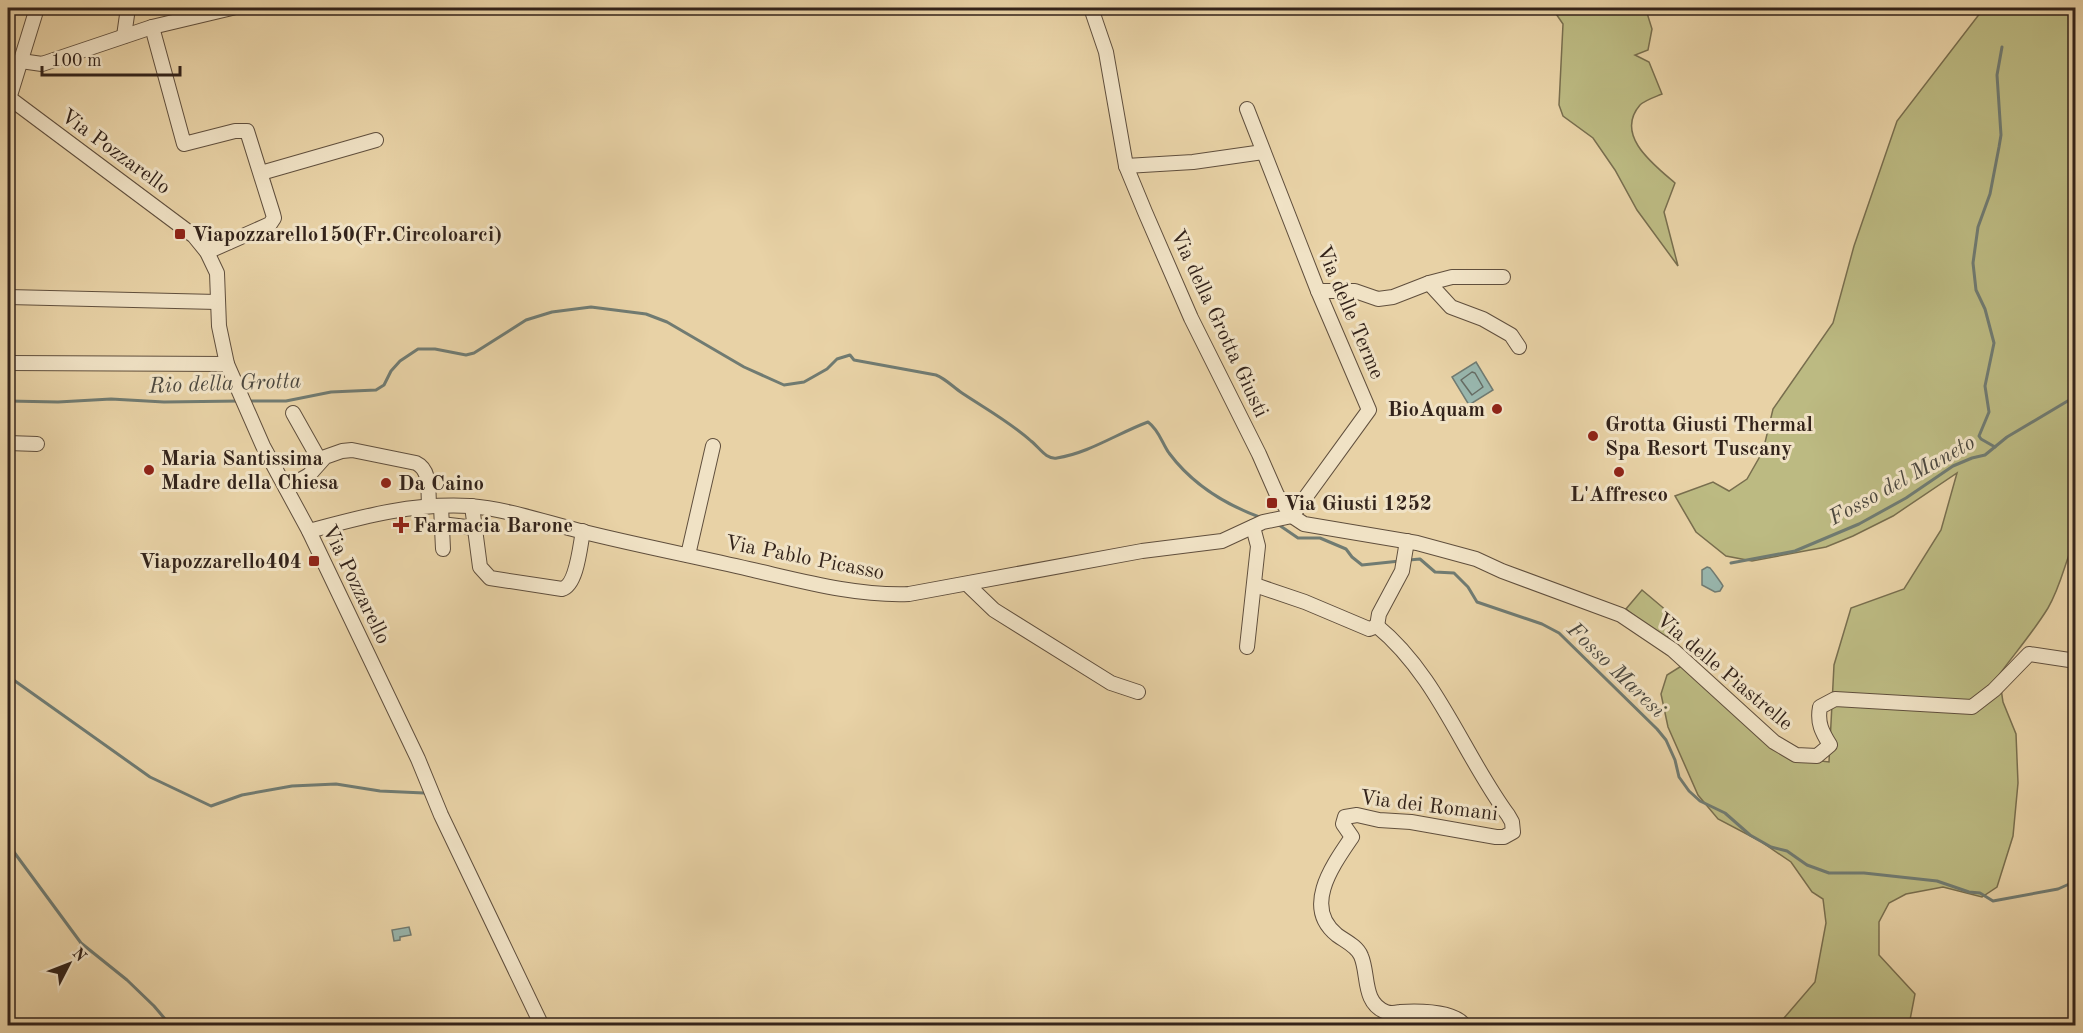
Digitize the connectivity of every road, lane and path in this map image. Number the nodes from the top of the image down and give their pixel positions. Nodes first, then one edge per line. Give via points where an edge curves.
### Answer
1 (38, 8) edge
2 (128, 8) edge
3 (232, 8) edge
4 (1091, 8) edge
5 (178, 14) edge
6 (152, 27) junction
7 (124, 36) junction
8 (21, 61) junction
9 (8, 99) edge
10 (1247, 109) dead end
11 (376, 140) dead end
12 (1263, 152) junction
13 (1126, 166) junction
14 (261, 174) junction
15 (207, 252) junction
16 (1503, 277) dead end
17 (1429, 283) junction
18 (1318, 291) junction
19 (8, 297) edge
20 (217, 302) junction
21 (1519, 347) dead end
22 (8, 363) edge
23 (227, 364) junction
24 (293, 413) dead end
25 (8, 443) edge
26 (37, 444) dead end
27 (713, 446) dead end
28 (320, 461) junction
29 (286, 488) junction
30 (435, 506) junction
31 (472, 506) junction
32 (1292, 516) junction
33 (1264, 522) junction
34 (441, 524) junction
35 (475, 528) junction
36 (309, 531) junction
37 (583, 531) junction
38 (1407, 541) junction
39 (442, 549) dead end
40 (688, 555) junction
41 (967, 584) junction
42 (1255, 585) junction
43 (1377, 626) junction
44 (1247, 647) dead end
45 (2076, 661) edge
46 (1138, 692) dead end
47 (1390, 1020) edge
48 (542, 1026) edge
49 (1466, 1026) edge

1 - 8 street
2 - 7 street
3 - 5 street
4 - 13 street, Via della Grotta Giusti via 1106,52
5 - 6 street
6 - 7 street
6 - 14 street via 184,144 244,130
7 - 8 street via 42,64
8 - 9 street
9 - 15 street, Via Pozzarello via 194,236
10 - 12 street, Via delle Terme
11 - 14 street
12 - 13 street
12 - 18 street, Via delle Terme
13 - 32 street, Via della Grotta Giusti via 1191,318 1277,495
14 - 15 street via 273,221
15 - 20 street, Via Pozzarello via 217,273
16 - 17 street via 1452,277
17 - 18 street via 1378,299 1355,291
17 - 21 street via 1451,307 1511,335
18 - 32 street, Via delle Terme via 1369,410
19 - 20 street
20 - 23 street, Via Pozzarello
22 - 23 street
23 - 29 street, Via Pozzarello
24 - 28 street
25 - 26 street
27 - 40 street
28 - 29 street via 309,475
28 - 30 street via 352,450 417,463 426,472
29 - 36 street, Via Pozzarello
30 - 31 street, Via Pablo Picasso
30 - 34 street
30 - 36 street, Via Pablo Picasso via 394,509
31 - 35 street
31 - 37 street, Via Pablo Picasso
32 - 33 street, Via Pablo Picasso
32 - 38 street via 1304,524
33 - 41 street, Via Pablo Picasso via 1222,541 1142,551
33 - 42 street
34 - 35 street
34 - 39 street
35 - 37 street via 479,561 486,575 562,589 573,579
36 - 48 street, Via Pozzarello
37 - 40 street, Via Pablo Picasso
38 - 43 street via 1402,571 1379,614
38 - 45 street, Via delle Piastrelle via 1476,559 1621,615 1673,650 1774,742 1796,755 1817,756 1830,745 1818,719 1820,707 1835,699 1972,707 2029,654
40 - 41 street, Via Pablo Picasso via 865,594 909,594
41 - 46 street via 994,610 1111,683
42 - 43 street via 1369,629
42 - 44 street
43 - 47 street, Via dei Romani via 1431,688 1513,827 1510,835 1496,837 1357,815 1343,820 1352,837 1321,893 1323,920 1360,952 1371,998
47 - 49 street via 1413,1012 1457,1017

